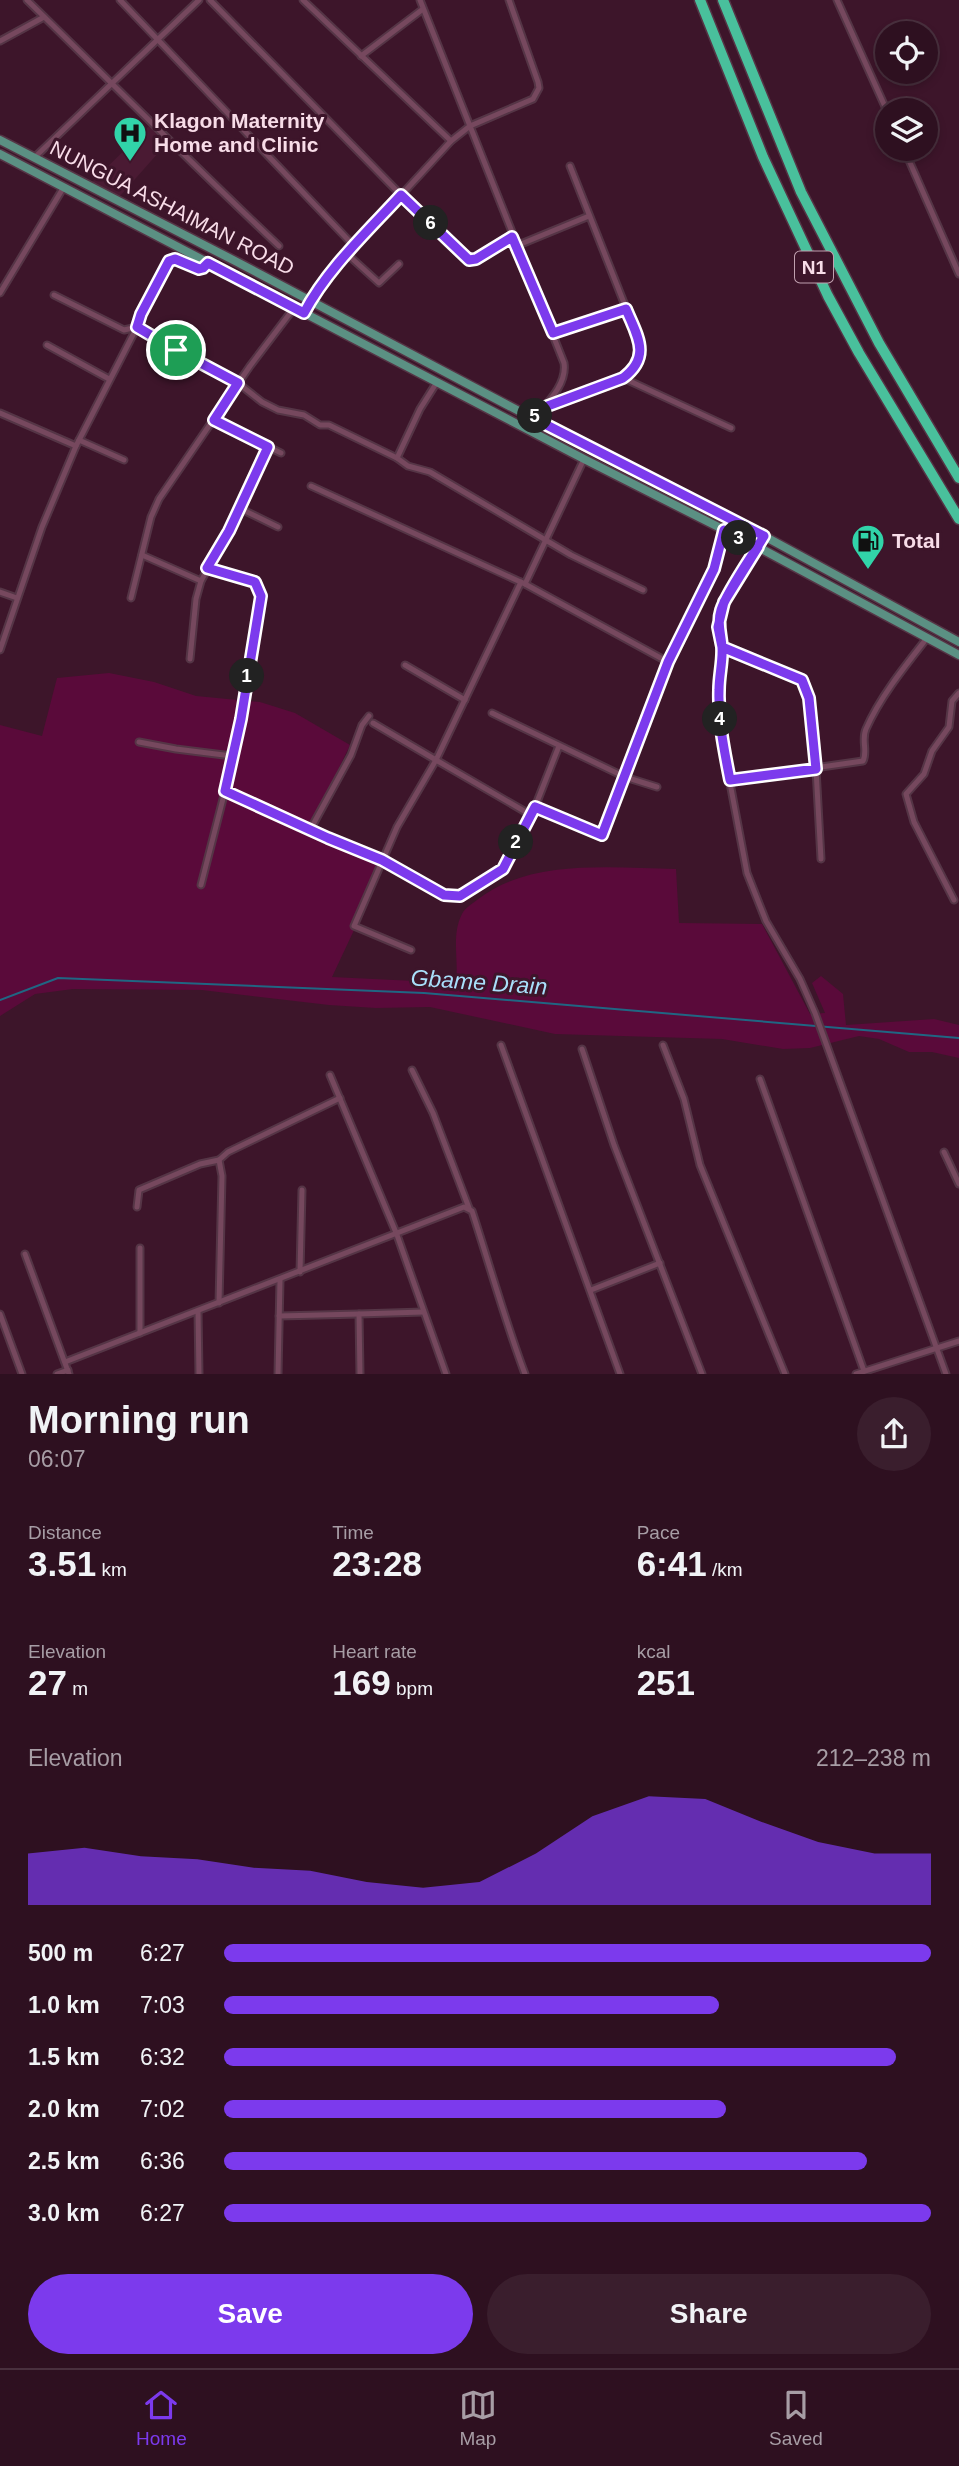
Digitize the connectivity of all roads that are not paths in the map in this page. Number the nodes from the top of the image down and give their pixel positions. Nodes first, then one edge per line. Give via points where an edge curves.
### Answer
1 (27, 0) edge
2 (120, 0) edge
3 (200, 0) edge
4 (210, 0) edge
5 (303, 0) edge
6 (420, 0) edge
7 (509, 0) edge
8 (700, 0) edge
9 (723, 0) edge
10 (837, 0) edge
11 (423, 9) junction
12 (44, 17) junction
13 (158, 39) junction
14 (0, 41) edge
15 (361, 56) junction
16 (110, 84) junction
17 (881, 98) edge
18 (470, 126) junction
19 (0, 140) edge
20 (450, 141) junction
21 (0, 154) edge
22 (34, 157) junction
23 (909, 161) edge
24 (570, 166) dead end
25 (66, 188) junction
26 (401, 195) junction
27 (589, 216) junction
28 (512, 237) junction
29 (279, 246) dead end
30 (354, 246) junction
31 (516, 246) junction
32 (347, 254) junction
33 (208, 263) junction
34 (399, 264) dead end
35 (959, 274) edge
36 (0, 292) edge
37 (54, 295) dead end
38 (311, 300) junction
39 (294, 308) junction
40 (626, 309) junction
41 (304, 313) junction
42 (137, 327) junction
43 (553, 333) junction
44 (47, 345) dead end
45 (623, 378) junction
46 (109, 379) junction
47 (437, 382) junction
48 (238, 383) junction
49 (545, 407) junction
50 (0, 413) edge
51 (533, 418) junction
52 (214, 420) junction
53 (732, 428) dead end
54 (526, 429) junction
55 (77, 443) junction
56 (268, 447) junction
57 (281, 453) dead end
58 (397, 458) junction
59 (584, 459) junction
60 (124, 460) dead end
61 (959, 478) edge
62 (311, 486) dead end
63 (239, 508) junction
64 (959, 519) edge
65 (278, 527) dead end
66 (724, 530) junction
67 (764, 536) junction
68 (545, 540) junction
69 (758, 547) junction
70 (142, 555) junction
71 (207, 568) junction
72 (201, 581) junction
73 (523, 583) junction
74 (643, 590) dead end
75 (0, 593) edge
76 (17, 598) junction
77 (131, 598) dead end
78 (927, 638) junction
79 (959, 642) edge
80 (722, 647) junction
81 (0, 650) edge
82 (959, 655) edge
83 (190, 659) dead end
84 (668, 662) junction
85 (405, 665) dead end
86 (959, 693) edge
87 (464, 701) junction
88 (952, 701) junction
89 (492, 713) dead end
90 (959, 713) edge
91 (369, 716) dead end
92 (373, 723) dead end
93 (139, 742) dead end
94 (559, 746) junction
95 (232, 756) junction
96 (436, 760) junction
97 (816, 769) junction
98 (625, 777) junction
99 (730, 780) junction
100 (657, 787) dead end
101 (225, 791) junction
102 (534, 810) junction
103 (310, 830) junction
104 (821, 859) dead end
105 (382, 860) junction
106 (201, 885) dead end
107 (954, 900) dead end
108 (411, 950) dead end
109 (501, 1045) dead end
110 (663, 1045) dead end
111 (582, 1049) dead end
112 (412, 1070) dead end
113 (330, 1075) dead end
114 (760, 1079) dead end
115 (340, 1098) junction
116 (944, 1152) dead end
117 (219, 1160) junction
118 (959, 1184) edge
119 (302, 1191) dead end
120 (136, 1206) dead end
121 (469, 1208) junction
122 (397, 1235) junction
123 (140, 1248) dead end
124 (25, 1254) dead end
125 (660, 1263) junction
126 (300, 1272) junction
127 (280, 1280) junction
128 (591, 1290) junction
129 (219, 1303) junction
130 (198, 1311) junction
131 (423, 1312) junction
132 (0, 1314) edge
133 (359, 1314) junction
134 (279, 1316) junction
135 (140, 1333) junction
136 (959, 1340) edge
137 (936, 1348) junction
138 (65, 1362) junction
139 (864, 1371) junction
140 (69, 1372) edge
141 (22, 1374) edge
142 (57, 1374) edge
143 (199, 1374) edge
144 (278, 1374) edge
145 (360, 1374) edge
146 (446, 1374) edge
147 (525, 1374) edge
148 (621, 1374) edge
149 (702, 1374) edge
150 (785, 1374) edge
151 (856, 1374) edge
152 (946, 1374) edge

1 - 12 street
2 - 13 street
3 - 13 street
4 - 26 street
5 - 15 street
6 - 11 street
7 - 18 street via 539,88 533,99
8 - 64 highway, N1 via 763,157 828,296
9 - 61 highway, N1 via 801,192 879,343
10 - 17 street
11 - 15 street
11 - 18 street
12 - 14 street
12 - 16 street
13 - 16 street
13 - 30 street
15 - 20 street
16 - 22 street
16 - 29 street
18 - 20 street
18 - 28 street
19 - 22 main road, NUNGUA ASHAIMAN ROAD
20 - 26 street
21 - 25 main road, NUNGUA ASHAIMAN ROAD
22 - 38 main road, NUNGUA ASHAIMAN ROAD
23 - 35 street
24 - 27 street
25 - 33 main road, NUNGUA ASHAIMAN ROAD
25 - 36 street
26 - 28 street via 469,260
26 - 30 street
27 - 31 street
27 - 40 street
28 - 31 street
30 - 32 street
31 - 43 street
32 - 34 street via 379,283
32 - 38 street
33 - 39 main road, NUNGUA ASHAIMAN ROAD
33 - 42 street via 199,269 169,261
37 - 42 street via 124,330
38 - 41 street
38 - 51 main road, NUNGUA ASHAIMAN ROAD
39 - 41 main road, NUNGUA ASHAIMAN ROAD
39 - 48 street
40 - 43 street
40 - 45 street via 640,354
41 - 47 main road, NUNGUA ASHAIMAN ROAD
42 - 46 street
42 - 48 street
43 - 49 street via 565,373
44 - 46 street
45 - 49 street
45 - 53 street
46 - 55 street
47 - 54 main road, NUNGUA ASHAIMAN ROAD
47 - 58 street
48 - 52 street
48 - 58 street via 278,410 329,425
49 - 51 street
50 - 55 street
51 - 54 street
51 - 67 main road, NUNGUA ASHAIMAN ROAD
52 - 56 street
52 - 70 street via 159,499
54 - 59 main road, NUNGUA ASHAIMAN ROAD
55 - 60 street
55 - 76 street
56 - 57 street
56 - 63 street
58 - 68 street via 430,472
59 - 66 main road, NUNGUA ASHAIMAN ROAD
59 - 68 street
62 - 73 street
63 - 65 street
63 - 71 street
66 - 69 main road, NUNGUA ASHAIMAN ROAD
66 - 84 street via 714,569
67 - 69 street
67 - 79 main road, NUNGUA ASHAIMAN ROAD
68 - 73 street
68 - 74 street
69 - 78 main road, NUNGUA ASHAIMAN ROAD
69 - 80 street via 724,602 718,627
70 - 72 street
70 - 77 street
71 - 72 street
71 - 95 street via 255,582 261,596
72 - 83 street
73 - 84 street
73 - 87 street
75 - 76 street
76 - 81 street
78 - 82 main road, NUNGUA ASHAIMAN ROAD
78 - 97 street via 865,730 863,761
80 - 97 street via 802,680 809,698
80 - 99 street via 720,730
84 - 98 street
85 - 87 street
86 - 88 street
87 - 96 street
88 - 90 street
88 - 107 street via 949,727 906,798
89 - 94 street
91 - 103 street
92 - 96 street
93 - 95 street
94 - 98 street
94 - 102 street
95 - 101 street
96 - 102 street via 524,811
96 - 105 street
97 - 99 street
97 - 104 street
98 - 100 street
98 - 102 street via 602,835
99 - 137 street via 747,873 766,921 815,1013
101 - 103 street
101 - 106 street
102 - 105 street via 503,869 460,896 444,895
103 - 105 street
105 - 108 street via 354,926
109 - 128 street
110 - 150 street via 684,1099 700,1165
111 - 125 street
112 - 121 street
113 - 115 street
114 - 139 street
115 - 117 street
115 - 122 street
116 - 118 street
117 - 120 street via 139,1190
117 - 129 street
119 - 126 street
121 - 122 street
121 - 147 street
122 - 126 street
122 - 131 street
123 - 135 street
124 - 138 street
125 - 128 street
125 - 149 street
126 - 127 street
127 - 129 street
127 - 134 street
128 - 148 street
129 - 130 street
130 - 135 street
130 - 143 street
131 - 133 street
131 - 146 street
132 - 141 street
133 - 134 street
133 - 145 street
134 - 144 street
135 - 138 street
136 - 137 street
137 - 139 street
137 - 152 street
138 - 140 street
139 - 151 street
140 - 142 street

